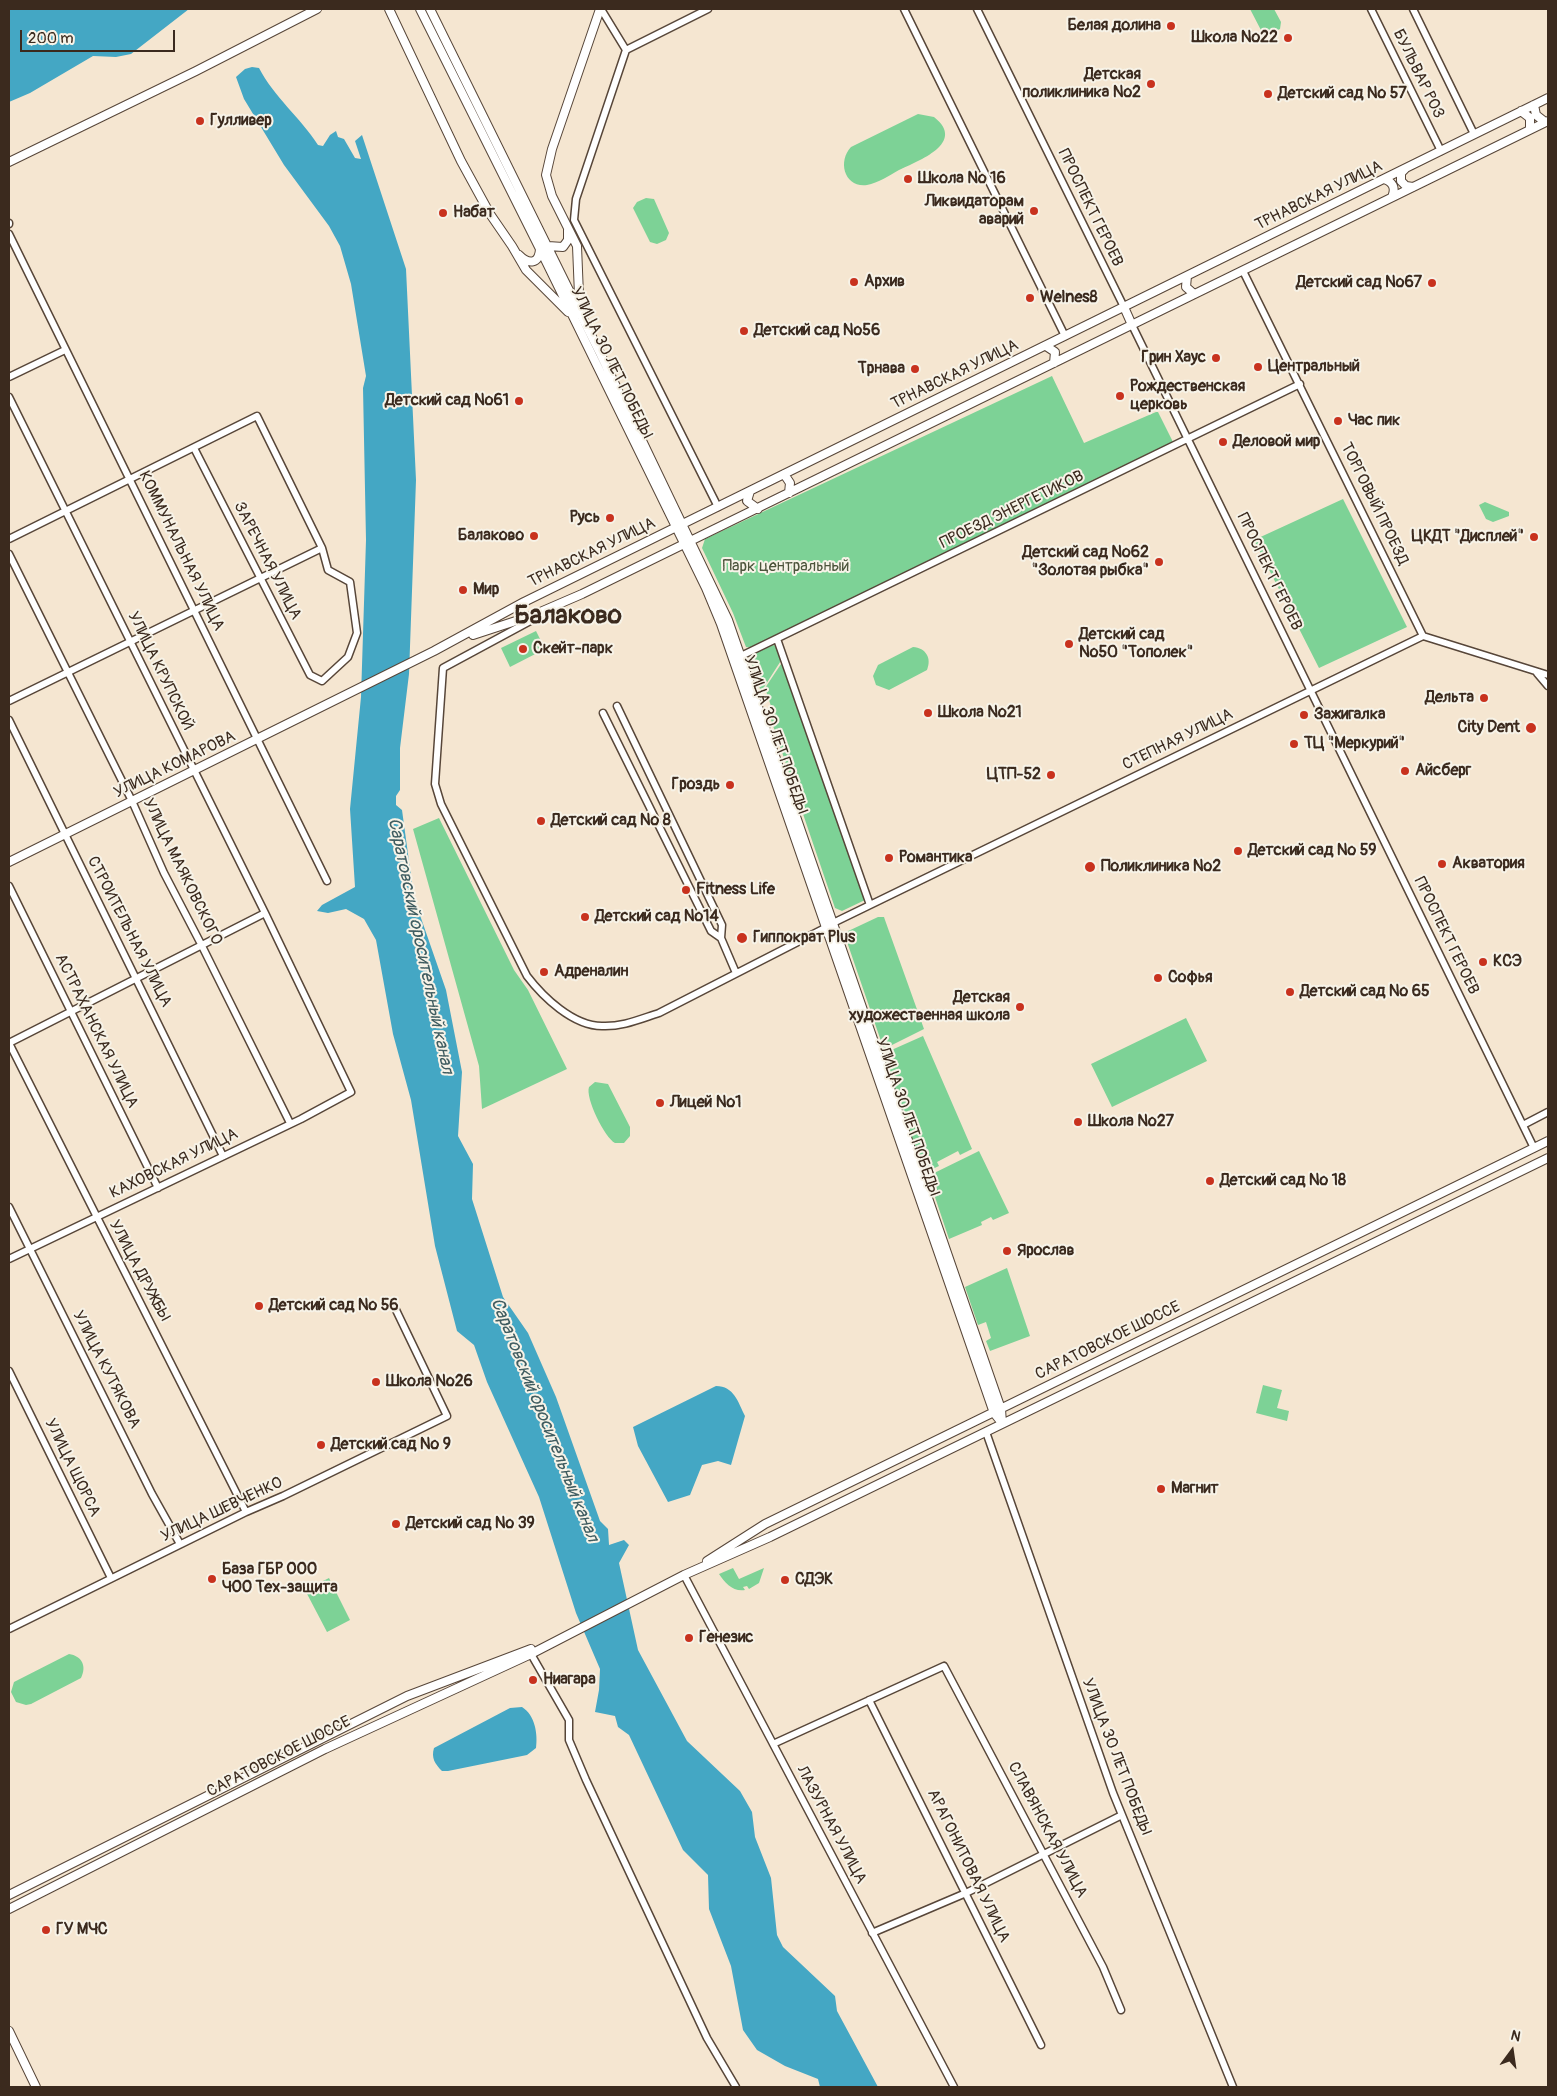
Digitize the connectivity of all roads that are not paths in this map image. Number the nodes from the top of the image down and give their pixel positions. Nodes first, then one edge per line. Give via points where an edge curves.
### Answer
1 (316, 9) edge
2 (388, 9) edge
3 (420, 9) edge
4 (430, 9) edge
5 (600, 9) edge
6 (708, 9) edge
7 (904, 9) edge
8 (976, 9) edge
9 (1371, 9) edge
10 (1413, 9) edge
11 (626, 50) junction
12 (1548, 98) edge
13 (1534, 105) junction
14 (1521, 111) junction
15 (1546, 121) edge
16 (1530, 129) junction
17 (1474, 134) junction
18 (1441, 151) junction
19 (9, 162) edge
20 (1406, 168) junction
21 (1384, 179) junction
22 (1413, 187) junction
23 (1392, 197) junction
24 (568, 228) junction
25 (9, 234) edge
26 (544, 247) junction
27 (517, 254) junction
28 (1243, 270) junction
29 (1187, 276) junction
30 (1194, 294) junction
31 (1124, 308) junction
32 (575, 323) junction
33 (1132, 325) junction
34 (1065, 336) junction
35 (1046, 346) junction
36 (65, 350) junction
37 (600, 352) junction
38 (1054, 363) junction
39 (9, 377) edge
40 (1300, 384) junction
41 (9, 397) edge
42 (1188, 439) junction
43 (194, 448) junction
44 (784, 474) junction
45 (131, 479) junction
46 (750, 490) junction
47 (789, 493) junction
48 (718, 507) junction
49 (758, 509) junction
50 (66, 511) junction
51 (679, 526) junction
52 (9, 539) edge
53 (688, 543) junction
54 (322, 548) junction
55 (9, 554) edge
56 (259, 578) junction
57 (524, 602) junction
58 (562, 604) junction
59 (194, 610) junction
60 (531, 616) junction
61 (498, 626) junction
62 (1423, 636) junction
63 (503, 637) junction
64 (777, 639) junction
65 (130, 641) junction
66 (434, 651) junction
67 (738, 658) junction
68 (66, 672) junction
69 (1536, 672) junction
70 (1548, 675) edge
71 (1548, 686) edge
72 (1312, 690) junction
73 (9, 701) edge
74 (617, 706) dead end
75 (603, 712) dead end
76 (9, 720) edge
77 (258, 739) junction
78 (194, 770) junction
79 (132, 801) junction
80 (64, 834) junction
81 (9, 862) edge
82 (327, 882) dead end
83 (9, 886) edge
84 (870, 906) junction
85 (265, 913) junction
86 (830, 925) junction
87 (721, 938) junction
88 (201, 944) junction
89 (736, 973) junction
90 (136, 977) junction
91 (70, 1011) junction
92 (9, 1043) edge
93 (351, 1092) joint
94 (1548, 1112) edge
95 (290, 1123) junction
96 (1523, 1124) junction
97 (1548, 1140) edge
98 (1534, 1148) junction
99 (223, 1156) junction
100 (1548, 1158) edge
101 (1476, 1176) junction
102 (158, 1188) junction
103 (1483, 1190) junction
104 (9, 1207) edge
105 (95, 1217) junction
106 (29, 1249) junction
107 (9, 1259) edge
108 (396, 1310) dead end
109 (1183, 1320) junction
110 (1190, 1332) junction
111 (9, 1371) edge
112 (997, 1411) junction
113 (1002, 1423) junction
114 (986, 1432) junction
115 (246, 1512) junction
116 (180, 1544) junction
117 (727, 1552) junction
118 (684, 1575) junction
119 (111, 1578) junction
120 (9, 1629) edge
121 (565, 1636) junction
122 (531, 1654) junction
123 (446, 1681) junction
124 (445, 1694) junction
125 (869, 1700) junction
126 (773, 1744) junction
127 (1122, 1815) junction
128 (1044, 1855) junction
129 (966, 1893) junction
130 (9, 1895) edge
131 (9, 1909) edge
132 (872, 1933) junction
133 (1120, 2010) dead end
134 (9, 2031) edge
135 (1041, 2045) dead end
136 (36, 2087) edge
137 (736, 2087) edge
138 (954, 2087) edge
139 (1233, 2087) edge

1 - 19 main road
2 - 27 main road via 460,161
3 - 26 main road, УЛИЦА 30 ЛЕТ ПОБЕДЫ via 455,82
4 - 26 main road
5 - 11 street
5 - 24 main road via 547,166 548,184
6 - 11 street
7 - 34 street
8 - 31 street, ПРОСПЕКТ ГЕРОЕВ
9 - 18 street, БУЛЬВАР РОЗ
10 - 17 street, БУЛЬВАР РОЗ
11 - 48 street via 576,199 574,220
12 - 13 main road, ТРНАВСКАЯ УЛИЦА
13 - 14 main road, ТРНАВСКАЯ УЛИЦА
13 - 15 main road via 1536,115
14 - 16 main road via 1530,118
14 - 17 main road, ТРНАВСКАЯ УЛИЦА
15 - 16 main road, ТРНАВСКАЯ УЛИЦА
16 - 22 main road, ТРНАВСКАЯ УЛИЦА
17 - 18 main road, ТРНАВСКАЯ УЛИЦА
18 - 20 main road, ТРНАВСКАЯ УЛИЦА
20 - 21 main road, ТРНАВСКАЯ УЛИЦА
20 - 22 main road via 1401,173 1401,181
21 - 23 main road via 1394,186
21 - 29 main road, ТРНАВСКАЯ УЛИЦА
22 - 23 main road, ТРНАВСКАЯ УЛИЦА
23 - 28 main road, ТРНАВСКАЯ УЛИЦА
24 - 26 main road via 568,240 563,247
24 - 37 main road via 579,256 579,295
25 - 36 street, КОММУНАЛЬНАЯ УЛИЦА
26 - 27 main road via 538,259 532,262
26 - 32 main road, УЛИЦА 30 ЛЕТ ПОБЕДЫ
26 - 37 main road
27 - 32 main road via 535,281
28 - 30 main road, ТРНАВСКАЯ УЛИЦА
28 - 40 street, ТОРГОВЫЙ ПРОЕЗД
29 - 30 main road via 1186,287
29 - 31 main road, ТРНАВСКАЯ УЛИЦА
30 - 33 main road, ТРНАВСКАЯ УЛИЦА
31 - 33 main road, ПРОСПЕКТ ГЕРОЕВ
31 - 34 main road, ТРНАВСКАЯ УЛИЦА
32 - 51 main road, УЛИЦА 30 ЛЕТ ПОБЕДЫ
33 - 38 main road, ТРНАВСКАЯ УЛИЦА
33 - 42 street, ПРОСПЕКТ ГЕРОЕВ
34 - 35 main road, ТРНАВСКАЯ УЛИЦА
35 - 38 main road via 1056,352
35 - 44 main road, ТРНАВСКАЯ УЛИЦА
36 - 39 street
36 - 45 street, КОММУНАЛЬНАЯ УЛИЦА
37 - 51 main road
38 - 47 main road, ТРНАВСКАЯ УЛИЦА
40 - 42 street, ПРОЕЗД ЭНЕРГЕТИКОВ
40 - 62 street, ТОРГОВЫЙ ПРОЕЗД
41 - 50 street, УЛИЦА КРУПСКОЙ
42 - 64 street, ПРОЕЗД ЭНЕРГЕТИКОВ
42 - 72 street, ПРОСПЕКТ ГЕРОЕВ
43 - 45 street
43 - 54 street via 258,416
43 - 56 street, ЗАРЕЧНАЯ УЛИЦА
44 - 46 main road, ТРНАВСКАЯ УЛИЦА
44 - 47 main road via 790,482
45 - 50 street
45 - 59 street, КОММУНАЛЬНАЯ УЛИЦА
46 - 48 main road, ТРНАВСКАЯ УЛИЦА
46 - 49 main road via 747,501
47 - 49 main road, ТРНАВСКАЯ УЛИЦА
48 - 51 main road, ТРНАВСКАЯ УЛИЦА
49 - 53 main road, ТРНАВСКАЯ УЛИЦА
50 - 52 street
50 - 65 street, УЛИЦА КРУПСКОЙ
51 - 53 main road, УЛИЦА 30 ЛЕТ ПОБЕДЫ
51 - 57 main road, ТРНАВСКАЯ УЛИЦА
53 - 58 main road, ТРНАВСКАЯ УЛИЦА
53 - 67 main road, УЛИЦА 30 ЛЕТ ПОБЕДЫ
54 - 56 street
54 - 56 street, ЗАРЕЧНАЯ УЛИЦА via 328,570 350,582 357,633 348,657 322,681 310,675
55 - 68 street, УЛИЦА МАЯКОВСКОГО
56 - 59 street
57 - 60 main road
57 - 66 main road, ТРНАВСКАЯ УЛИЦА
58 - 60 main road, ТРНАВСКАЯ УЛИЦА
58 - 63 street
59 - 65 street
59 - 77 street, КОММУНАЛЬНАЯ УЛИЦА
60 - 61 main road, ТРНАВСКАЯ УЛИЦА
61 - 63 street via 505,629
61 - 66 main road, ТРНАВСКАЯ УЛИЦА
62 - 69 street
62 - 72 street, СТЕПНАЯ УЛИЦА
63 - 89 street, СТЕПНАЯ УЛИЦА via 442,668 435,784 441,804 527,976 558,1009 601,1026 629,1023 659,1013
64 - 67 street, ПРОЕЗД ЭНЕРГЕТИКОВ
64 - 84 street
65 - 68 street
65 - 78 street, УЛИЦА КРУПСКОЙ
66 - 77 main road, УЛИЦА КОМАРОВА
67 - 86 main road, УЛИЦА 30 ЛЕТ ПОБЕДЫ
68 - 73 street
68 - 79 street, УЛИЦА МАЯКОВСКОГО
69 - 70 street
69 - 71 street
72 - 84 street, СТЕПНАЯ УЛИЦА
72 - 96 street, ПРОСПЕКТ ГЕРОЕВ
74 - 87 street via 722,925
75 - 87 street via 711,931
76 - 80 street, СТРОИТЕЛЬНАЯ УЛИЦА
77 - 78 main road, УЛИЦА КОМАРОВА
77 - 82 street, КОММУНАЛЬНАЯ УЛИЦА
78 - 79 main road, УЛИЦА КОМАРОВА
78 - 85 street, УЛИЦА КРУПСКОЙ
79 - 80 main road, УЛИЦА КОМАРОВА
79 - 88 street, УЛИЦА МАЯКОВСКОГО
80 - 81 main road, УЛИЦА КОМАРОВА
80 - 90 street, СТРОИТЕЛЬНАЯ УЛИЦА
83 - 91 street, АСТРАХАНСКАЯ УЛИЦА
84 - 86 street, СТЕПНАЯ УЛИЦА
85 - 88 street
85 - 93 street, УЛИЦА КРУПСКОЙ
86 - 89 street, СТЕПНАЯ УЛИЦА
86 - 112 main road, УЛИЦА 30 ЛЕТ ПОБЕДЫ
87 - 89 street
88 - 90 street
88 - 95 street, УЛИЦА МАЯКОВСКОГО
90 - 91 street
90 - 99 street, СТРОИТЕЛЬНАЯ УЛИЦА
91 - 92 street
91 - 102 street, АСТРАХАНСКАЯ УЛИЦА
92 - 105 street, УЛИЦА ДРУЖБЫ
93 - 95 street, КАХОВСКАЯ УЛИЦА
94 - 96 street
95 - 99 street, КАХОВСКАЯ УЛИЦА
96 - 98 street, ПРОСПЕКТ ГЕРОЕВ
97 - 98 main road, САРАТОВСКОЕ ШОССЕ
98 - 101 main road, САРАТОВСКОЕ ШОССЕ
99 - 102 street, КАХОВСКАЯ УЛИЦА
100 - 103 main road, САРАТОВСКОЕ ШОССЕ
101 - 103 main road
101 - 109 main road, САРАТОВСКОЕ ШОССЕ
102 - 105 street, КАХОВСКАЯ УЛИЦА
103 - 110 main road, САРАТОВСКОЕ ШОССЕ
104 - 106 street, УЛИЦА КУТЯКОВА
105 - 106 street, КАХОВСКАЯ УЛИЦА
105 - 115 street, УЛИЦА ДРУЖБЫ
106 - 107 street, КАХОВСКАЯ УЛИЦА
106 - 116 street, УЛИЦА КУТЯКОВА
108 - 115 street, УЛИЦА ШЕВЧЕНКО via 448,1416
109 - 110 main road
109 - 112 main road, САРАТОВСКОЕ ШОССЕ
110 - 113 main road, САРАТОВСКОЕ ШОССЕ
111 - 119 street, УЛИЦА ЩОРСА
112 - 113 main road, УЛИЦА 30 ЛЕТ ПОБЕДЫ
112 - 117 main road, САРАТОВСКОЕ ШОССЕ via 765,1524
113 - 114 main road, САРАТОВСКОЕ ШОССЕ
114 - 117 main road, САРАТОВСКОЕ ШОССЕ
114 - 127 street, УЛИЦА 30 ЛЕТ ПОБЕДЫ
115 - 116 street, УЛИЦА ШЕВЧЕНКО
116 - 119 street, УЛИЦА ШЕВЧЕНКО
117 - 118 main road, САРАТОВСКОЕ ШОССЕ
118 - 121 main road, САРАТОВСКОЕ ШОССЕ
118 - 126 street, ЛАЗУРНАЯ УЛИЦА
119 - 120 street, УЛИЦА ШЕВЧЕНКО
121 - 122 main road, САРАТОВСКОЕ ШОССЕ
121 - 123 main road, САРАТОВСКОЕ ШОССЕ
122 - 124 main road, САРАТОВСКОЕ ШОССЕ
122 - 137 street via 569,1720 569,1740 586,1780 707,2038
123 - 124 main road via 450,1687
123 - 130 main road, САРАТОВСКОЕ ШОССЕ via 407,1696
124 - 131 main road, САРАТОВСКОЕ ШОССЕ via 325,1749
125 - 126 street
125 - 128 street, СЛАВЯНСКАЯ УЛИЦА via 944,1666
125 - 129 street, АРАГОНИТОВАЯ УЛИЦА
126 - 132 street, ЛАЗУРНАЯ УЛИЦА
127 - 128 street
127 - 139 street, УЛИЦА 30 ЛЕТ ПОБЕДЫ
128 - 129 street
128 - 133 street, СЛАВЯНСКАЯ УЛИЦА via 1103,1967
129 - 132 street
129 - 135 street, АРАГОНИТОВАЯ УЛИЦА
132 - 138 street, ЛАЗУРНАЯ УЛИЦА
134 - 136 main road

